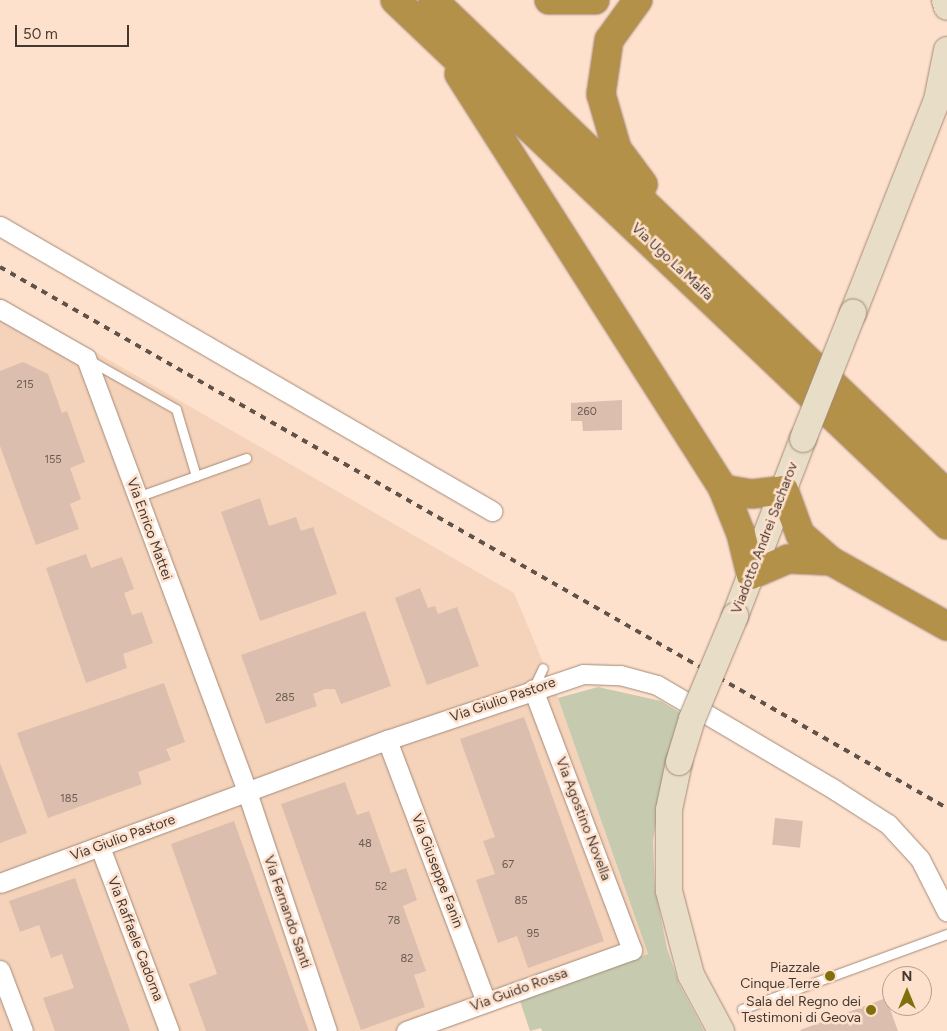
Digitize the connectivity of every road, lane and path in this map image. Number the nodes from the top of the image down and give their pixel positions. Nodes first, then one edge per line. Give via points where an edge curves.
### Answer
1 (395, 0) edge
2 (432, 0) edge
3 (549, 0) edge
4 (595, 0) edge
5 (638, 0) edge
6 (945, 0) edge
7 (947, 7) edge
8 (440, 42) junction
9 (947, 50) edge
10 (0, 226) edge
11 (0, 309) edge
12 (765, 322) junction
13 (86, 358) junction
14 (246, 458) dead end
15 (196, 476) junction
16 (723, 489) junction
17 (784, 490) junction
18 (947, 494) edge
19 (138, 497) junction
20 (492, 511) dead end
21 (947, 525) edge
22 (831, 561) junction
23 (751, 576) junction
24 (947, 626) edge
25 (543, 668) dead end
26 (533, 689) junction
27 (387, 740) junction
28 (247, 792) junction
29 (100, 847) junction
30 (0, 883) edge
31 (947, 912) edge
32 (947, 934) edge
33 (632, 950) joint
34 (0, 970) edge
35 (486, 1002) junction
36 (742, 1009) dead end
37 (22, 1031) edge
38 (170, 1031) edge
39 (327, 1031) edge
40 (406, 1031) edge
41 (721, 1031) edge

1 - 8 highway, Via Ugo La Malfa
2 - 12 highway, Via Ugo La Malfa
3 - 4 highway
5 - 12 highway via 610,40 604,65 601,94 617,149 635,176 718,260
6 - 7 main road
8 - 16 highway
8 - 21 highway, Via Ugo La Malfa
9 - 17 main road, Viadotto Andrei Sacharov, bridge via 937,100
10 - 20 street
11 - 13 street
12 - 18 highway, Via Ugo La Malfa
13 - 15 lane via 176,409
13 - 19 street, Via Enrico Mattei
14 - 15 lane
15 - 19 lane
16 - 17 highway via 752,494
16 - 23 highway via 741,534
17 - 22 highway via 800,534
17 - 23 main road, Viadotto Andrei Sacharov
19 - 28 street, Via Enrico Mattei
22 - 23 highway via 788,560
22 - 24 highway
23 - 41 main road, Viadotto Andrei Sacharov, bridge via 692,719 669,810 670,891 691,975
25 - 26 lane
26 - 27 street, Via Giulio Pastore
26 - 31 street, Via Giulio Pastore via 583,674 620,675 657,685 888,824 920,859
26 - 33 street, Via Agostino Novella
27 - 28 street, Via Giulio Pastore
27 - 35 street, Via Giuseppe Fanin
28 - 29 street, Via Giulio Pastore
28 - 39 street, Via Fernando Santi
29 - 30 street, Via Giulio Pastore
29 - 38 street, Via Raffaele Cadorna
32 - 36 lane
33 - 35 street, Via Guido Rossa
34 - 37 street
35 - 40 street, Via Guido Rossa

